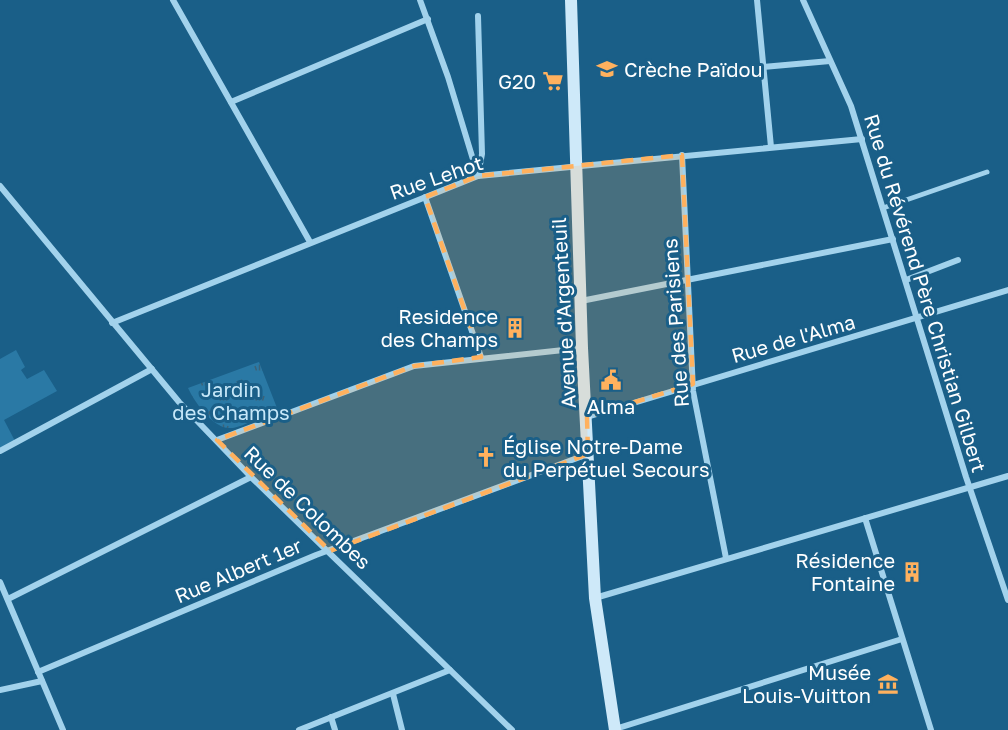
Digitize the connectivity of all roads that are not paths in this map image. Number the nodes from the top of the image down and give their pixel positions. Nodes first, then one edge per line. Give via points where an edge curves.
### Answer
1 (172, 0) edge
2 (420, 0) edge
3 (571, 0) edge
4 (758, 0) edge
5 (803, 0) edge
6 (478, 16) dead end
7 (428, 19) junction
8 (830, 61) junction
9 (763, 68) junction
10 (231, 102) junction
11 (862, 139) junction
12 (771, 147) junction
13 (682, 155) junction
14 (576, 165) junction
15 (987, 172) dead end
16 (478, 176) junction
17 (0, 186) edge
18 (424, 197) junction
19 (883, 208) junction
20 (893, 239) junction
21 (310, 242) junction
22 (958, 260) dead end
23 (688, 280) junction
24 (906, 280) junction
25 (1008, 290) edge
26 (581, 301) junction
27 (917, 320) junction
28 (112, 323) junction
29 (582, 348) junction
30 (481, 357) junction
31 (152, 369) junction
32 (693, 384) junction
33 (587, 417) junction
34 (217, 440) junction
35 (0, 451) edge
36 (588, 454) junction
37 (1008, 476) edge
38 (251, 477) junction
39 (970, 487) junction
40 (865, 518) junction
41 (330, 551) junction
42 (726, 558) junction
43 (0, 582) edge
44 (595, 598) junction
45 (8, 599) junction
46 (1008, 600) edge
47 (902, 639) junction
48 (450, 670) junction
49 (38, 672) junction
50 (42, 681) junction
51 (0, 690) edge
52 (393, 694) junction
53 (331, 717) junction
54 (63, 730) edge
55 (299, 730) edge
56 (335, 730) edge
57 (402, 730) edge
58 (512, 730) edge
59 (615, 730) edge
60 (931, 730) edge

1 - 10 street
2 - 7 street
3 - 14 main road, Avenue d'Argenteuil
4 - 9 street
5 - 8 street, Rue du Révérend Père Christian Gilbert
6 - 16 street via 482,154
7 - 10 street
7 - 16 street
8 - 9 street
8 - 11 street, Rue du Révérend Père Christian Gilbert
9 - 12 street
10 - 21 street
11 - 12 street, Rue Lehot
11 - 19 street, Rue du Révérend Père Christian Gilbert
12 - 13 street, Rue Lehot
13 - 14 street, Rue Lehot
13 - 23 street, Rue des Parisiens
14 - 16 street, Rue Lehot
14 - 26 main road, Avenue d'Argenteuil
15 - 19 street
16 - 18 street, Rue Lehot
17 - 28 street, Rue de Colombes
18 - 21 street, Rue Lehot
18 - 30 street
19 - 20 street, Rue du Révérend Père Christian Gilbert
20 - 23 street
20 - 24 street, Rue du Révérend Père Christian Gilbert
21 - 28 street, Rue Lehot
22 - 24 street
23 - 26 street
23 - 32 street, Rue des Parisiens
24 - 27 street, Rue du Révérend Père Christian Gilbert
25 - 27 street, Rue de l'Alma
26 - 29 main road, Avenue d'Argenteuil
27 - 32 street, Rue de l'Alma
27 - 39 street, Rue du Révérend Père Christian Gilbert
28 - 31 street, Rue de Colombes
29 - 30 street
29 - 33 main road, Avenue d'Argenteuil
30 - 34 street via 414,366
31 - 34 street, Rue de Colombes via 178,402
31 - 35 street
32 - 33 street, Rue de l'Alma
32 - 42 street, Rue des Parisiens
33 - 36 main road, Avenue d'Argenteuil
34 - 38 street, Rue de Colombes
36 - 41 street, Rue Albert 1er
36 - 44 main road, Avenue d'Argenteuil
37 - 39 street
38 - 41 street, Rue de Colombes
38 - 45 street
39 - 40 street
39 - 46 street, Rue du Révérend Père Christian Gilbert
40 - 42 street
40 - 47 street
41 - 48 street, Rue de Colombes
41 - 49 street, Rue Albert 1er
42 - 44 street
43 - 45 street
44 - 59 main road, Avenue d'Argenteuil
45 - 49 street
47 - 59 street
47 - 60 street
48 - 52 street
48 - 58 street, Rue de Colombes
49 - 50 street
50 - 51 street
50 - 54 street
52 - 53 street
52 - 57 street
53 - 55 street
53 - 56 street

